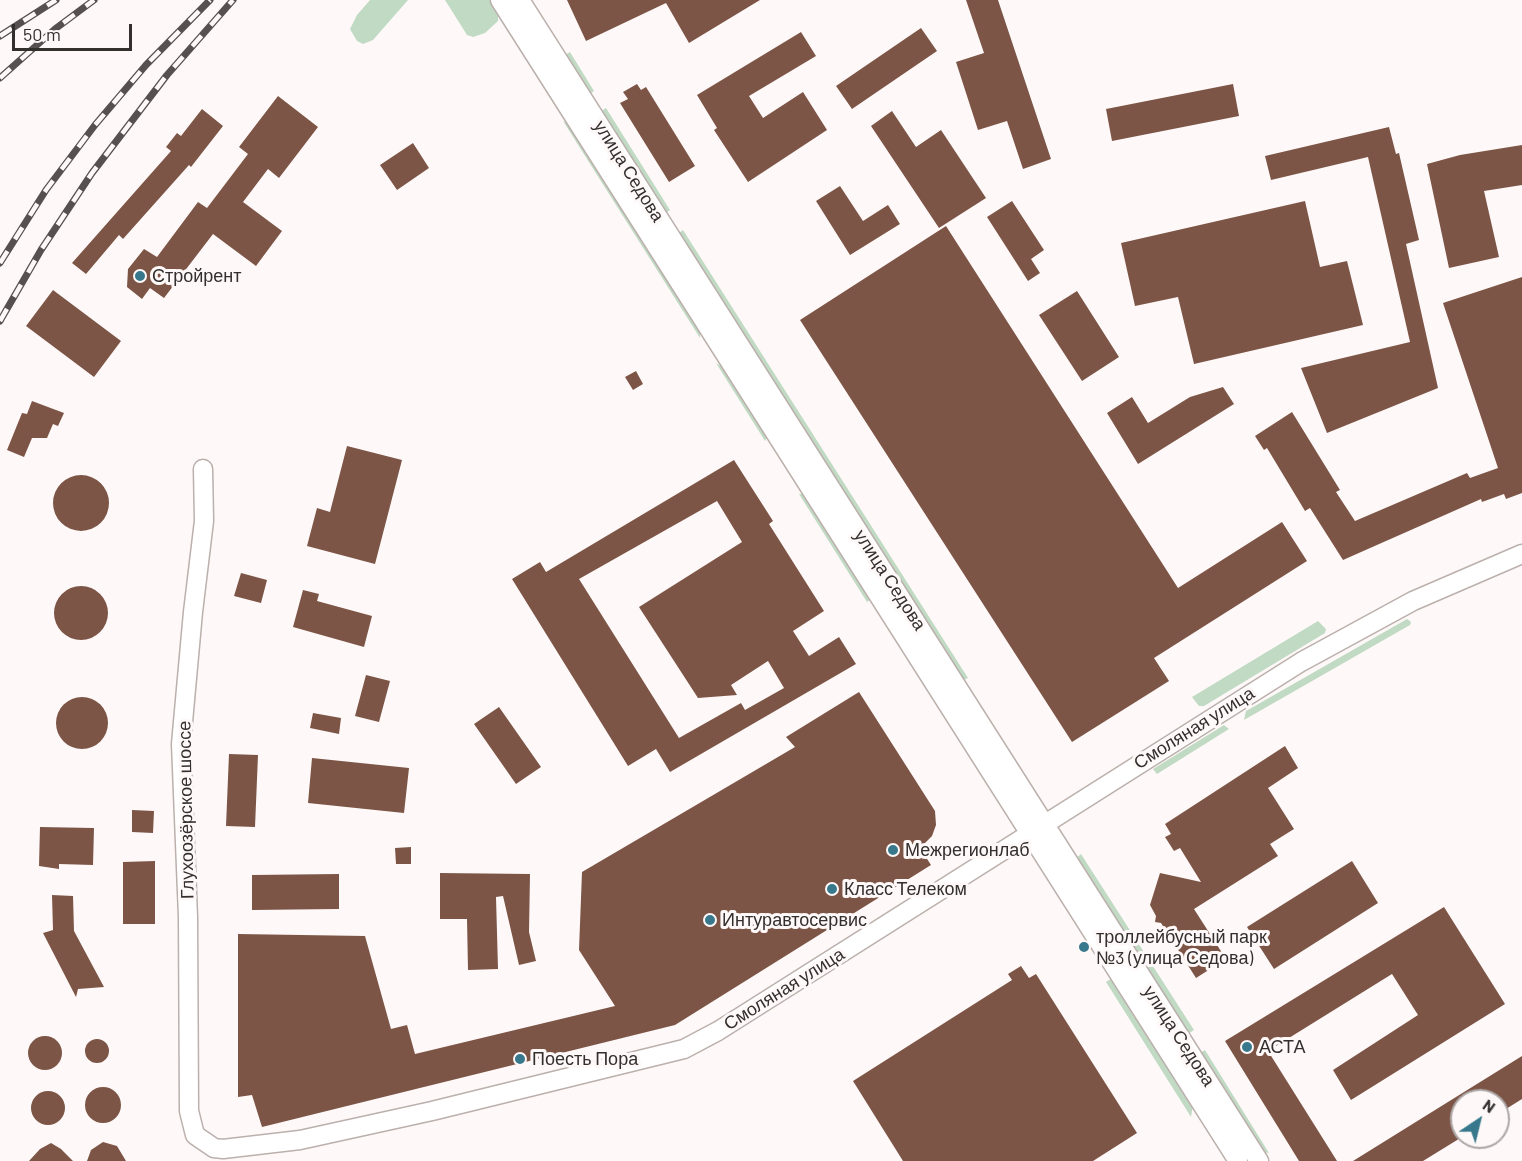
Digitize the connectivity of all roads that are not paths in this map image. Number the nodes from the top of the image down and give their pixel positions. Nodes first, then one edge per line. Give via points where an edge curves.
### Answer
1 (500, 0) edge
2 (520, 0) edge
3 (203, 469) dead end
4 (1522, 554) edge
5 (1036, 828) junction
6 (208, 1144) joint
7 (1238, 1161) edge
8 (1259, 1161) edge

1 - 5 street, улица Седова
2 - 5 street, улица Седова
3 - 6 street, Глухоозёрское шоссе via 204,521 181,744 188,917 189,1111 195,1135
4 - 5 street, Смоляная улица via 1413,601 1300,662
5 - 6 street, Смоляная улица via 684,1049 300,1140 223,1149
5 - 7 street, улица Седова
5 - 8 street, улица Седова

